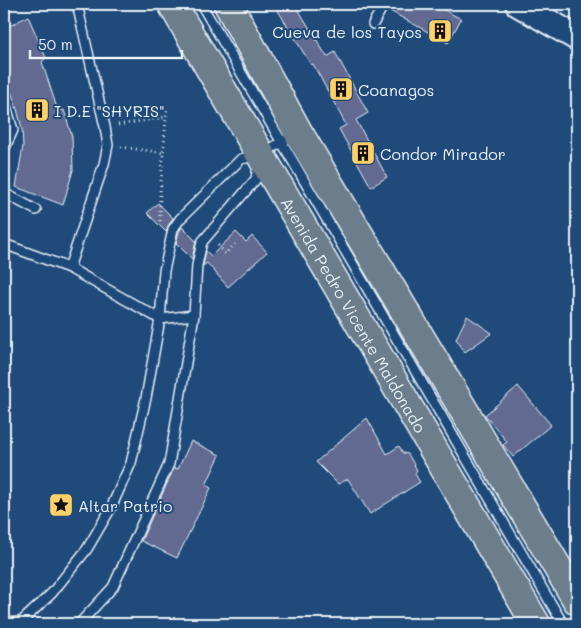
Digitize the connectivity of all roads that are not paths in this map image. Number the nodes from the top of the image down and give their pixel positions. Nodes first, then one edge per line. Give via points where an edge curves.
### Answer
1 (78, 4) edge
2 (172, 4) edge
3 (201, 4) edge
4 (228, 4) edge
5 (384, 4) edge
6 (518, 4) edge
7 (373, 24) dead end
8 (577, 38) edge
9 (4, 99) edge
10 (275, 146) junction
11 (4, 150) edge
12 (4, 193) edge
13 (36, 210) dead end
14 (4, 244) edge
15 (69, 268) junction
16 (194, 315) junction
17 (160, 319) junction
18 (577, 600) edge
19 (4, 622) edge
20 (24, 623) edge
21 (78, 624) edge
22 (536, 624) edge
23 (562, 624) edge

1 - 15 lane via 108,145
2 - 10 main road, Avenida Pedro Vicente Maldonado
3 - 10 lane
4 - 10 main road, Avenida Pedro Vicente Maldonado
5 - 7 lane
6 - 8 street
9 - 11 lane via 13,130
10 - 16 lane via 256,179 202,242
10 - 17 lane via 241,159 173,229 164,271
10 - 18 main road, Avenida Pedro Vicente Maldonado
10 - 22 main road, Avenida Pedro Vicente Maldonado
10 - 23 lane
12 - 13 lane
14 - 15 lane
15 - 17 lane
16 - 17 lane
16 - 21 lane via 169,464 113,587
17 - 20 lane via 131,464 87,549
19 - 20 lane

